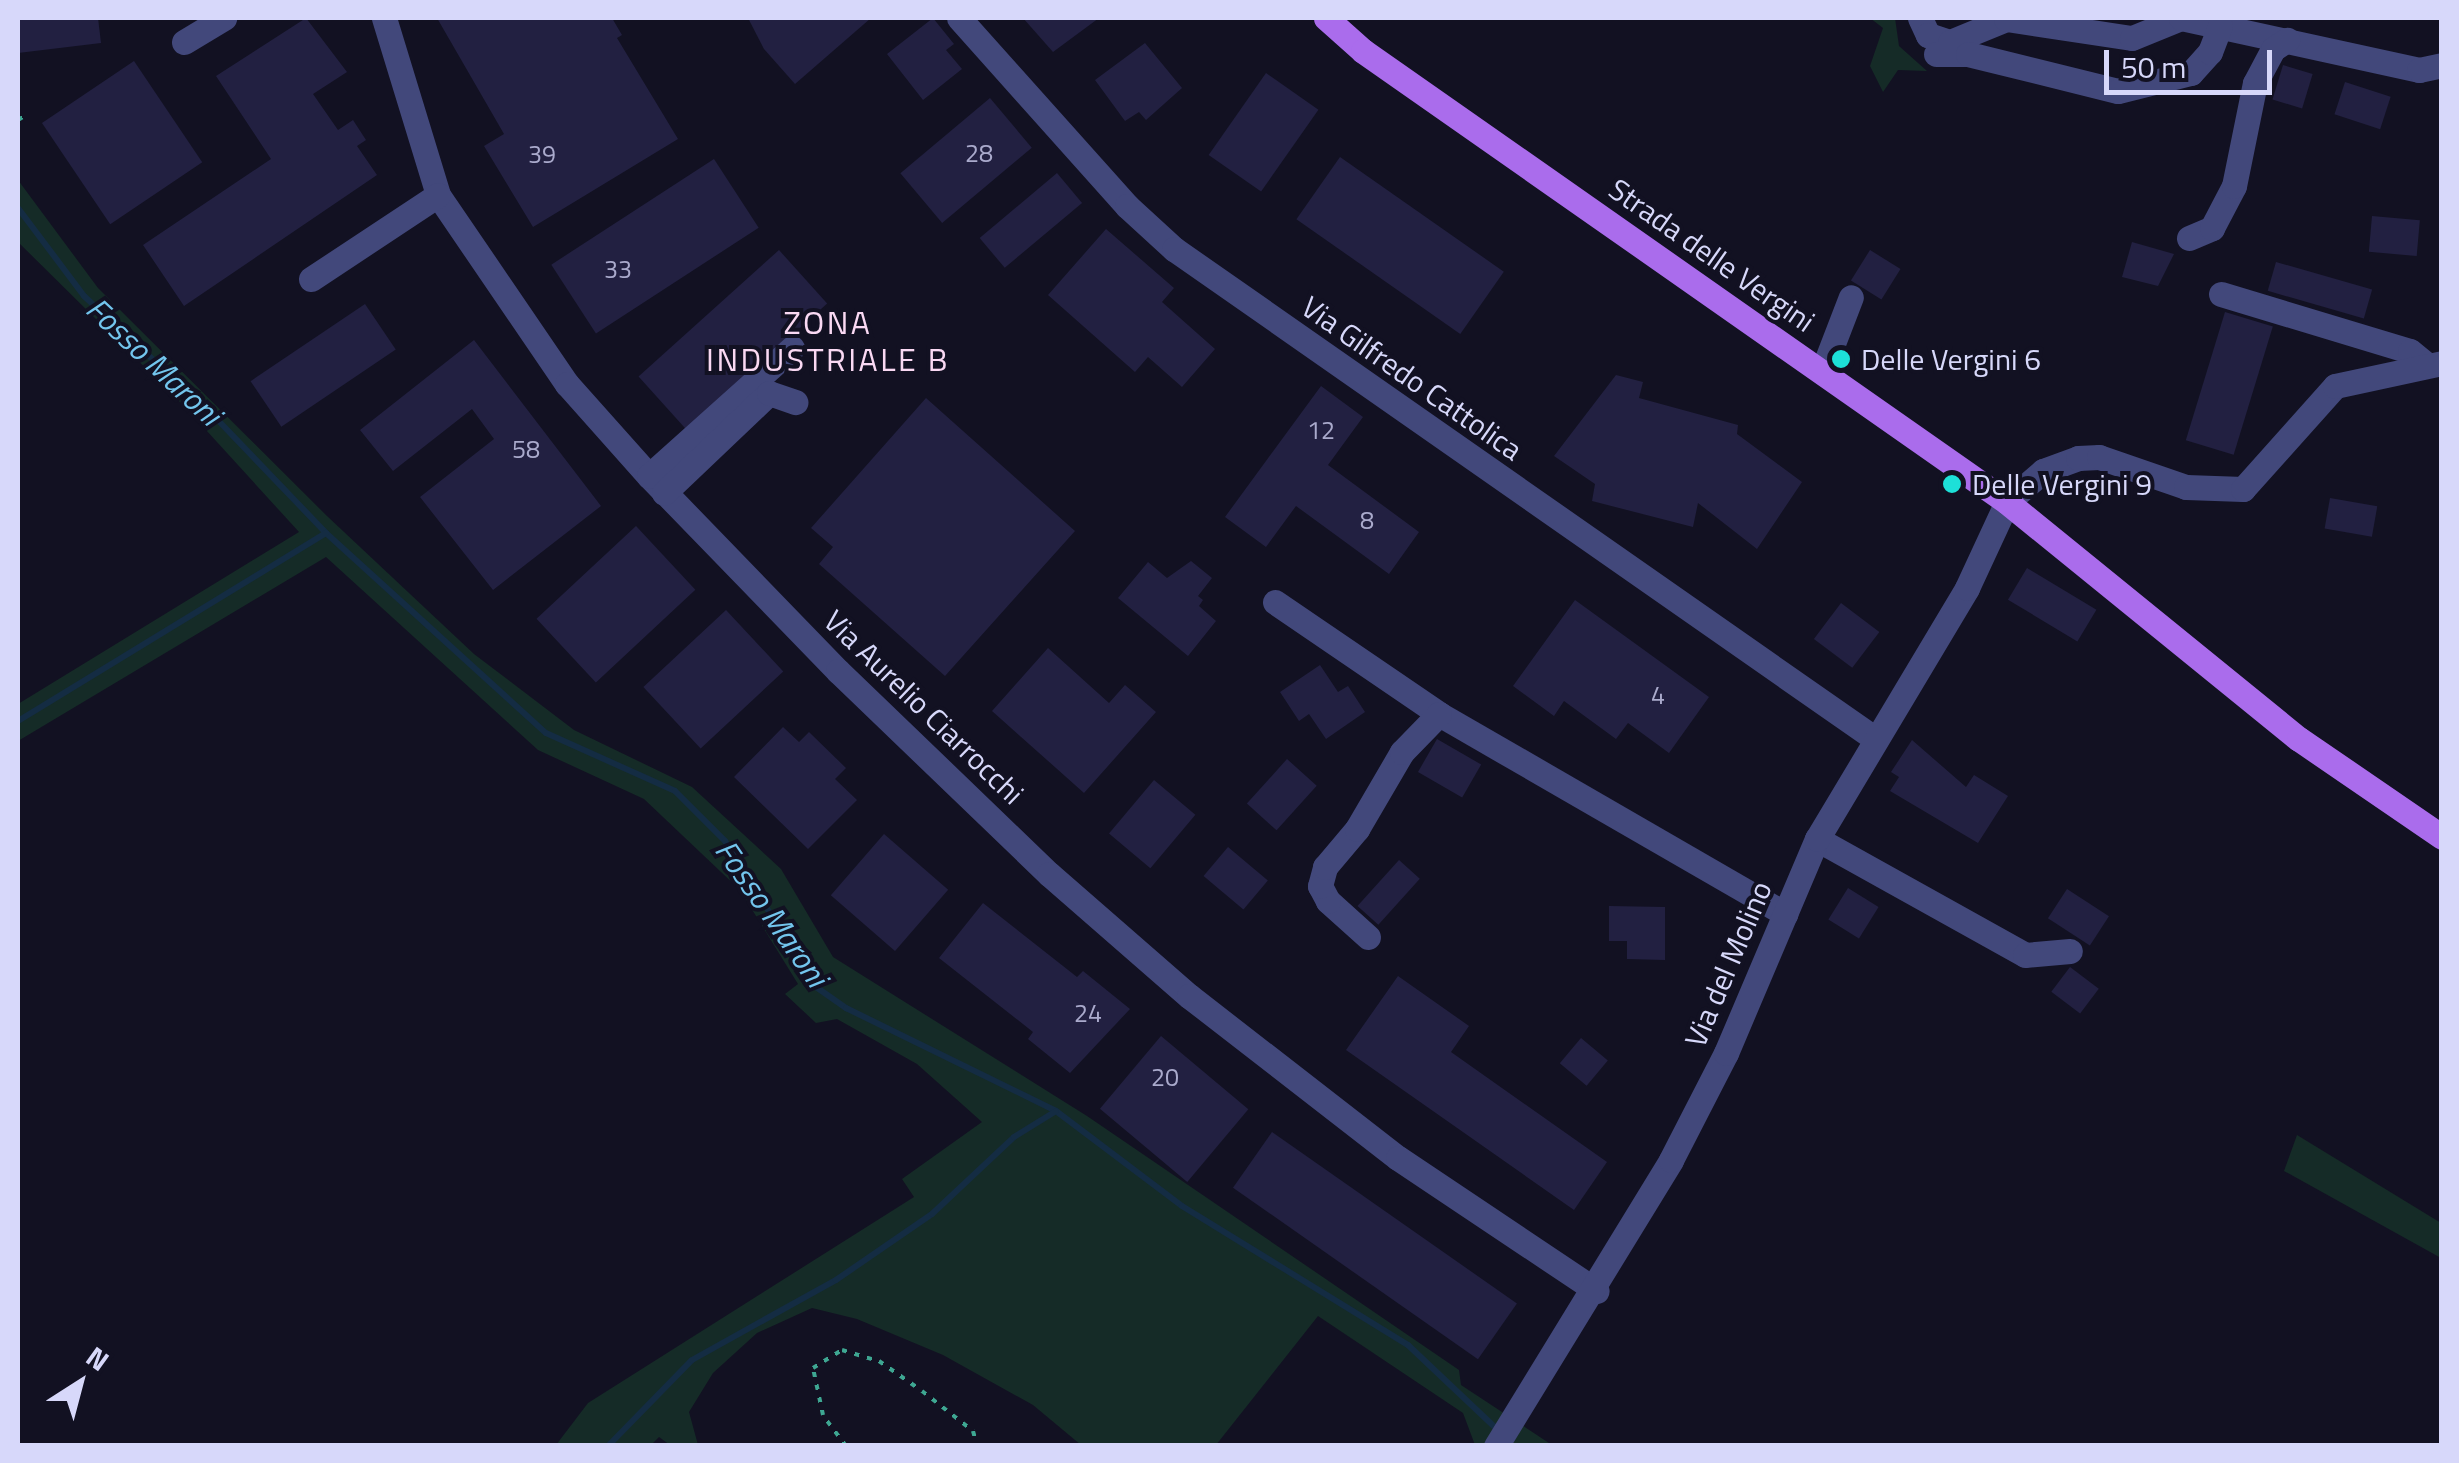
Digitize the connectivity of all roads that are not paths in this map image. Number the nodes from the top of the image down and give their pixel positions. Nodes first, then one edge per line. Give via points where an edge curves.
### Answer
1 (224, 18) edge
2 (959, 18) edge
3 (1326, 18) edge
4 (1907, 18) edge
5 (1920, 18) edge
6 (387, 19) edge
7 (2220, 26) junction
8 (2287, 40) junction
9 (184, 42) dead end
10 (2442, 65) edge
11 (438, 195) junction
12 (2189, 238) dead end
13 (311, 279) dead end
14 (2221, 294) dead end
15 (1851, 297) dead end
16 (792, 348) dead end
17 (2434, 364) edge
18 (1822, 372) junction
19 (795, 402) dead end
20 (656, 485) junction
21 (2006, 502) junction
22 (1275, 602) dead end
23 (1439, 714) junction
24 (1874, 738) junction
25 (2442, 837) edge
26 (1816, 839) junction
27 (1785, 914) junction
28 (1368, 937) dead end
29 (2070, 951) dead end
30 (1596, 1291) junction
31 (1496, 1446) edge

1 - 9 street
2 - 24 street, Via Gilfredo Cattolica via 1127,206 1174,249
3 - 18 main road, Strada delle Vergini via 1363,51
4 - 7 street via 1915,39 1930,52 1968,54 2118,92 2191,73 2210,52
5 - 7 street via 1928,35 1950,42 2006,20 2132,38 2181,18
6 - 11 street, Via Aurelio Ciarrocchi
7 - 8 street
8 - 10 street via 2419,70
8 - 12 street via 2273,48 2255,83 2234,186 2212,228
11 - 13 street
11 - 20 street, Via Aurelio Ciarrocchi via 567,384
14 - 17 street
15 - 18 street
16 - 20 street
17 - 21 street via 2336,386 2243,489 2186,487 2099,457 2078,458 2043,471
18 - 21 main road, Strada delle Vergini
19 - 20 street via 769,392
20 - 30 street, Via Aurelio Ciarrocchi via 838,671 1189,996 1398,1158
21 - 24 street, Via del Molino via 1967,588
21 - 25 main road, Strada delle Vergini via 2299,739
22 - 23 street
23 - 27 street
23 - 28 street via 1402,752 1357,829 1325,867 1320,886
24 - 26 street, Via del Molino
26 - 27 street, Via del Molino
26 - 29 street via 2025,955
27 - 30 street, Via del Molino via 1709,1087
30 - 31 street, Via del Molino

